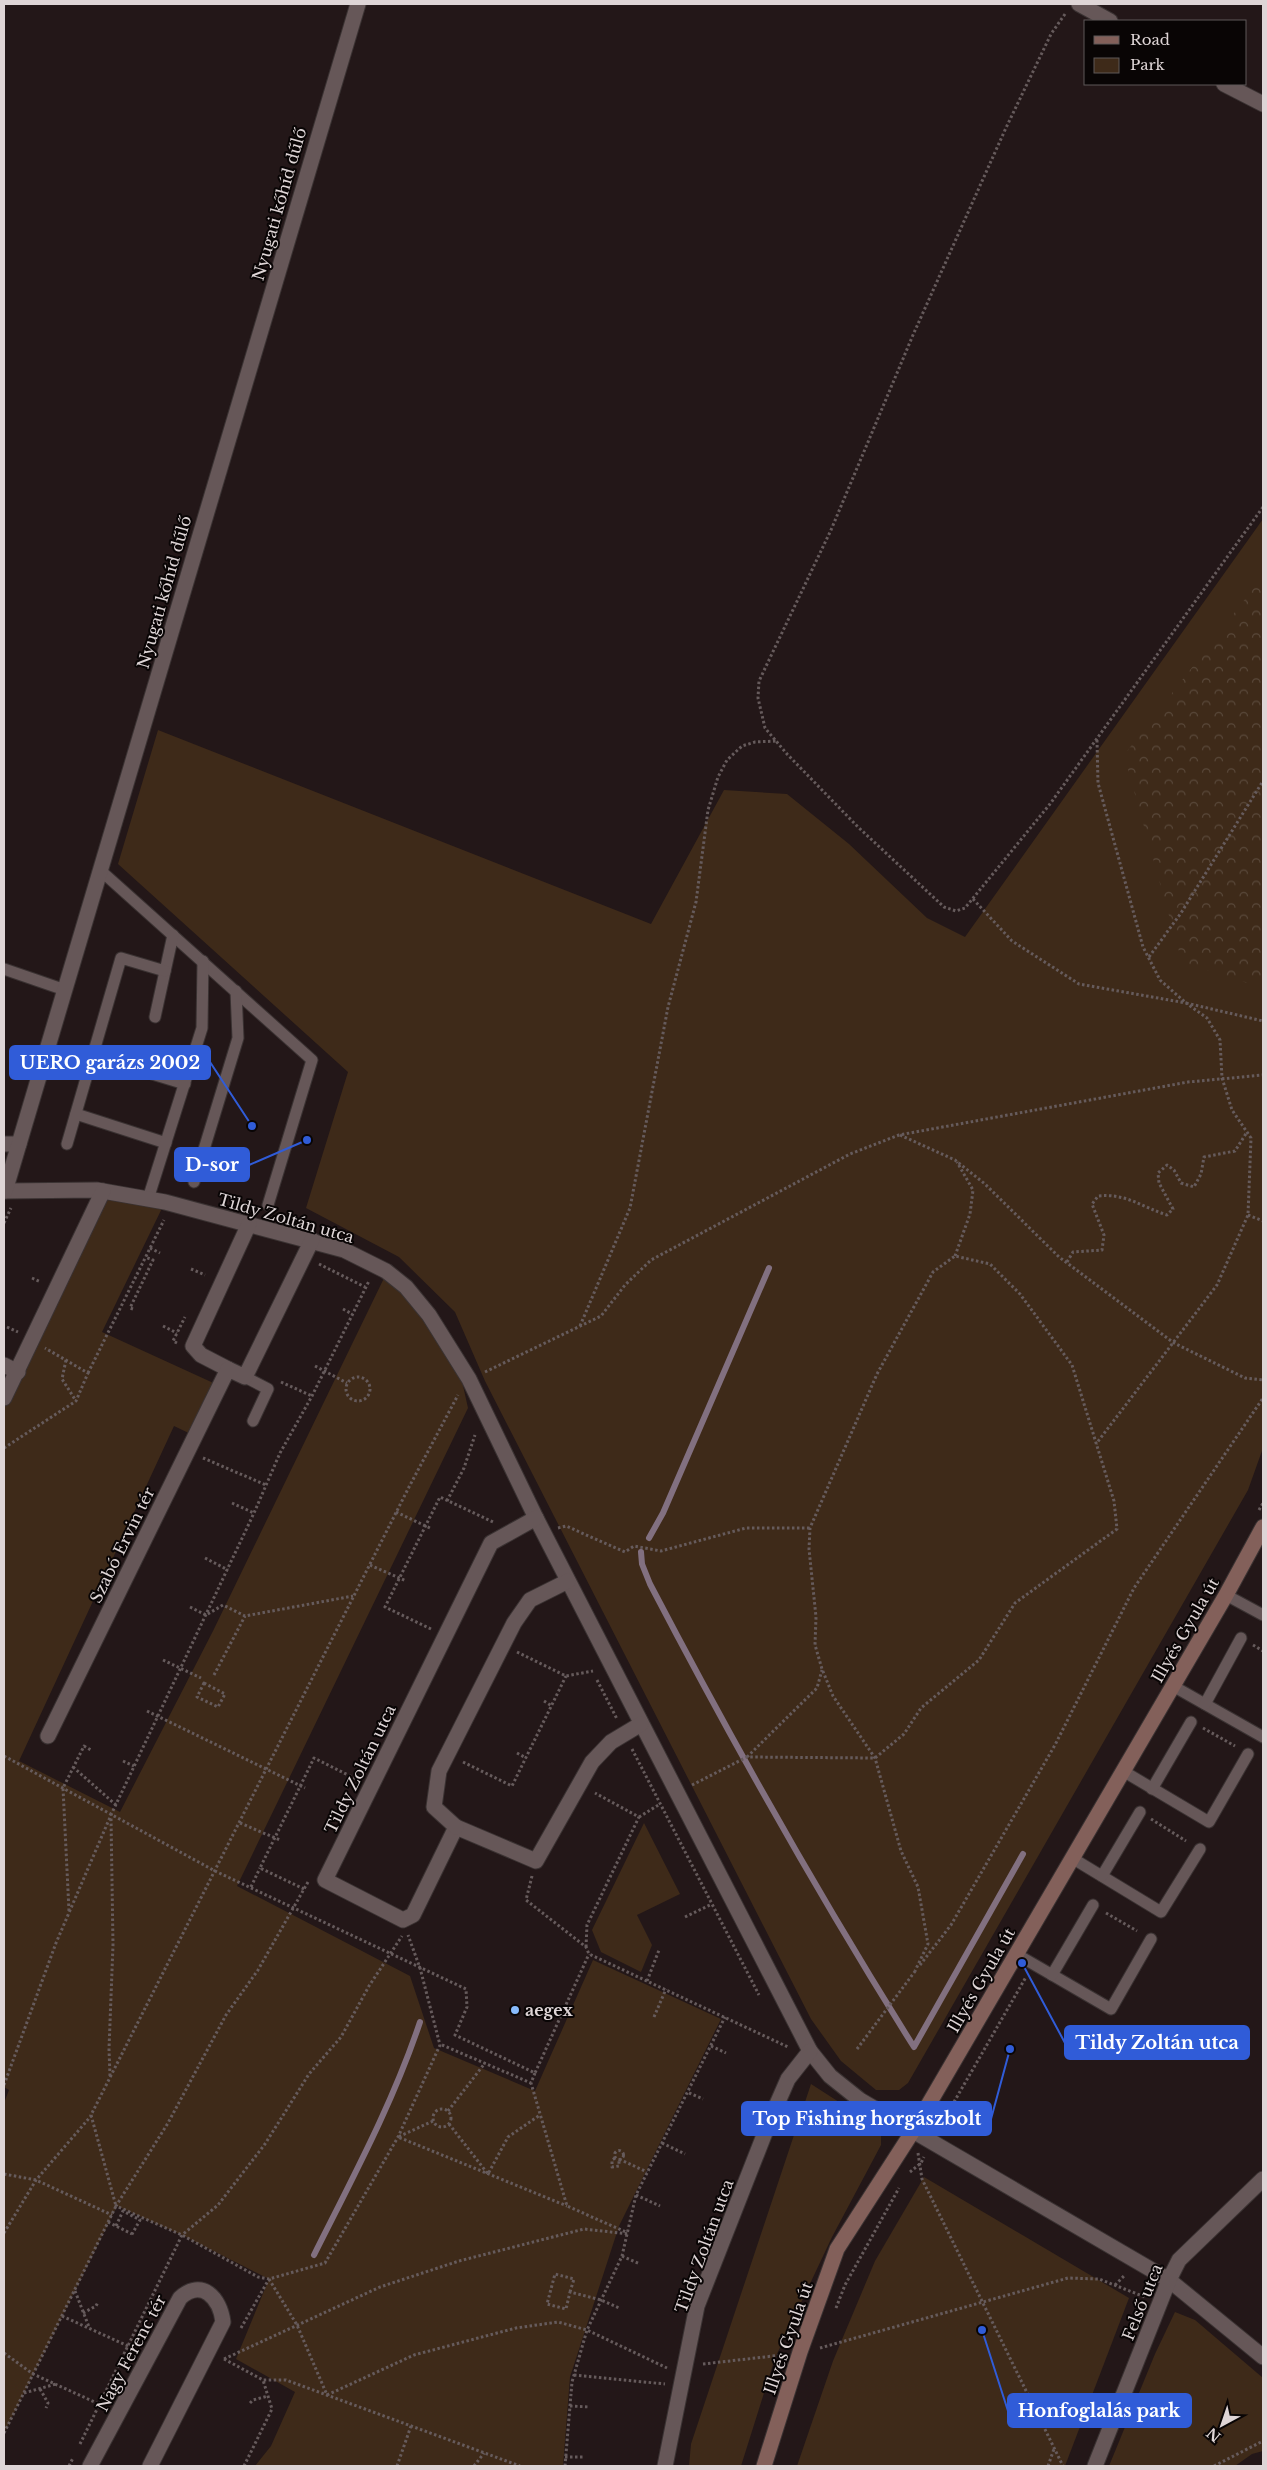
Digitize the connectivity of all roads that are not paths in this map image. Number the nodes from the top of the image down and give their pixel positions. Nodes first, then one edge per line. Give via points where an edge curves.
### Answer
1 (358, 4) edge
2 (1074, 8) edge
3 (1107, 20) edge
4 (1226, 85) edge
5 (1263, 104) edge
6 (100, 870) junction
7 (173, 935) junction
8 (203, 961) junction
9 (4, 969) edge
10 (165, 971) junction
11 (64, 990) junction
12 (236, 991) junction
13 (155, 1017) dead end
14 (93, 1056) junction
15 (184, 1084) junction
16 (76, 1114) junction
17 (166, 1143) junction
18 (11, 1144) edge
19 (67, 1144) dead end
20 (194, 1182) dead end
21 (4, 1191) edge
22 (103, 1191) junction
23 (148, 1199) junction
24 (268, 1205) dead end
25 (249, 1224) junction
26 (310, 1243) junction
27 (4, 1365) edge
28 (228, 1369) junction
29 (18, 1372) junction
30 (244, 1377) junction
31 (4, 1398) edge
32 (253, 1420) dead end
33 (536, 1518) junction
34 (1263, 1527) edge
35 (568, 1581) junction
36 (1226, 1595) junction
37 (1262, 1612) edge
38 (1241, 1638) dead end
39 (1173, 1686) junction
40 (1205, 1704) junction
41 (1191, 1722) road end
42 (641, 1724) junction
43 (48, 1736) dead end
44 (1263, 1737) edge
45 (1248, 1754) road end
46 (1123, 1771) junction
47 (1152, 1788) junction
48 (1140, 1812) road end
49 (456, 1827) junction
50 (1200, 1849) road end
51 (1072, 1858) junction
52 (1102, 1876) junction
53 (1093, 1905) road end
54 (1151, 1939) road end
55 (1016, 1954) junction
56 (1052, 1975) junction
57 (808, 2053) junction
58 (913, 2131) junction
59 (1263, 2179) edge
60 (1169, 2280) junction
61 (1263, 2357) edge
62 (90, 2466) edge
63 (150, 2466) edge
64 (665, 2466) edge
65 (764, 2466) edge
66 (1095, 2466) edge

1 - 6 street, Nyugati kőhíd dűlő
2 - 3 street
4 - 5 street
6 - 7 lane
6 - 11 street, Nyugati kőhíd dűlő
7 - 8 lane
7 - 10 lane
8 - 12 lane
8 - 15 lane via 202,1028
9 - 11 lane
10 - 13 lane
10 - 14 lane via 121,958
11 - 18 street, Nyugati kőhíd dűlő
12 - 20 lane via 238,1038
12 - 24 lane via 312,1060
14 - 15 lane
14 - 16 lane
15 - 17 lane
16 - 17 lane
16 - 19 lane
17 - 23 lane
18 - 21 street, Nyugati kőhíd dűlő
21 - 22 street, Tildy Zoltán utca
22 - 23 street, Tildy Zoltán utca
22 - 29 street
23 - 25 street, Tildy Zoltán utca
25 - 26 street, Tildy Zoltán utca
25 - 28 street via 193,1346 201,1355
26 - 30 street
26 - 33 street, Tildy Zoltán utca via 344,1250 386,1271 406,1287 469,1379
27 - 29 street
28 - 30 street
28 - 43 street, Szabó Ervin tér
29 - 31 street
30 - 32 lane via 268,1389
33 - 35 street, Tildy Zoltán utca
33 - 49 street, Tildy Zoltán utca via 491,1543 325,1880 403,1920 414,1915
34 - 36 street, Illyés Gyula út
35 - 42 street, Tildy Zoltán utca
35 - 49 street via 530,1600 519,1616 438,1771 434,1807
36 - 37 lane
36 - 39 street, Illyés Gyula út
38 - 40 lane
39 - 40 lane
39 - 46 street, Illyés Gyula út
40 - 44 lane
41 - 47 lane
42 - 49 street via 611,1742 592,1762 536,1861
42 - 57 street, Tildy Zoltán utca
45 - 47 lane via 1209,1822
46 - 47 lane
46 - 51 street, Illyés Gyula út
48 - 52 lane
50 - 52 lane via 1161,1912
51 - 52 lane
51 - 55 street, Illyés Gyula út
53 - 56 lane
54 - 56 lane via 1111,2009
55 - 56 lane
55 - 58 street, Illyés Gyula út
57 - 58 street, Tildy Zoltán utca via 860,2100
57 - 64 street, Tildy Zoltán utca via 788,2079 770,2120 697,2306
58 - 60 street, Tildy Zoltán utca
58 - 65 street, Illyés Gyula út via 838,2249 800,2352
59 - 60 street, Felső utca via 1179,2260
60 - 61 street, Tildy Zoltán utca
60 - 66 street, Felső utca
62 - 63 street, Nagy Ferenc tér via 180,2298 188,2291 203,2290 213,2296 221,2307 223,2322

